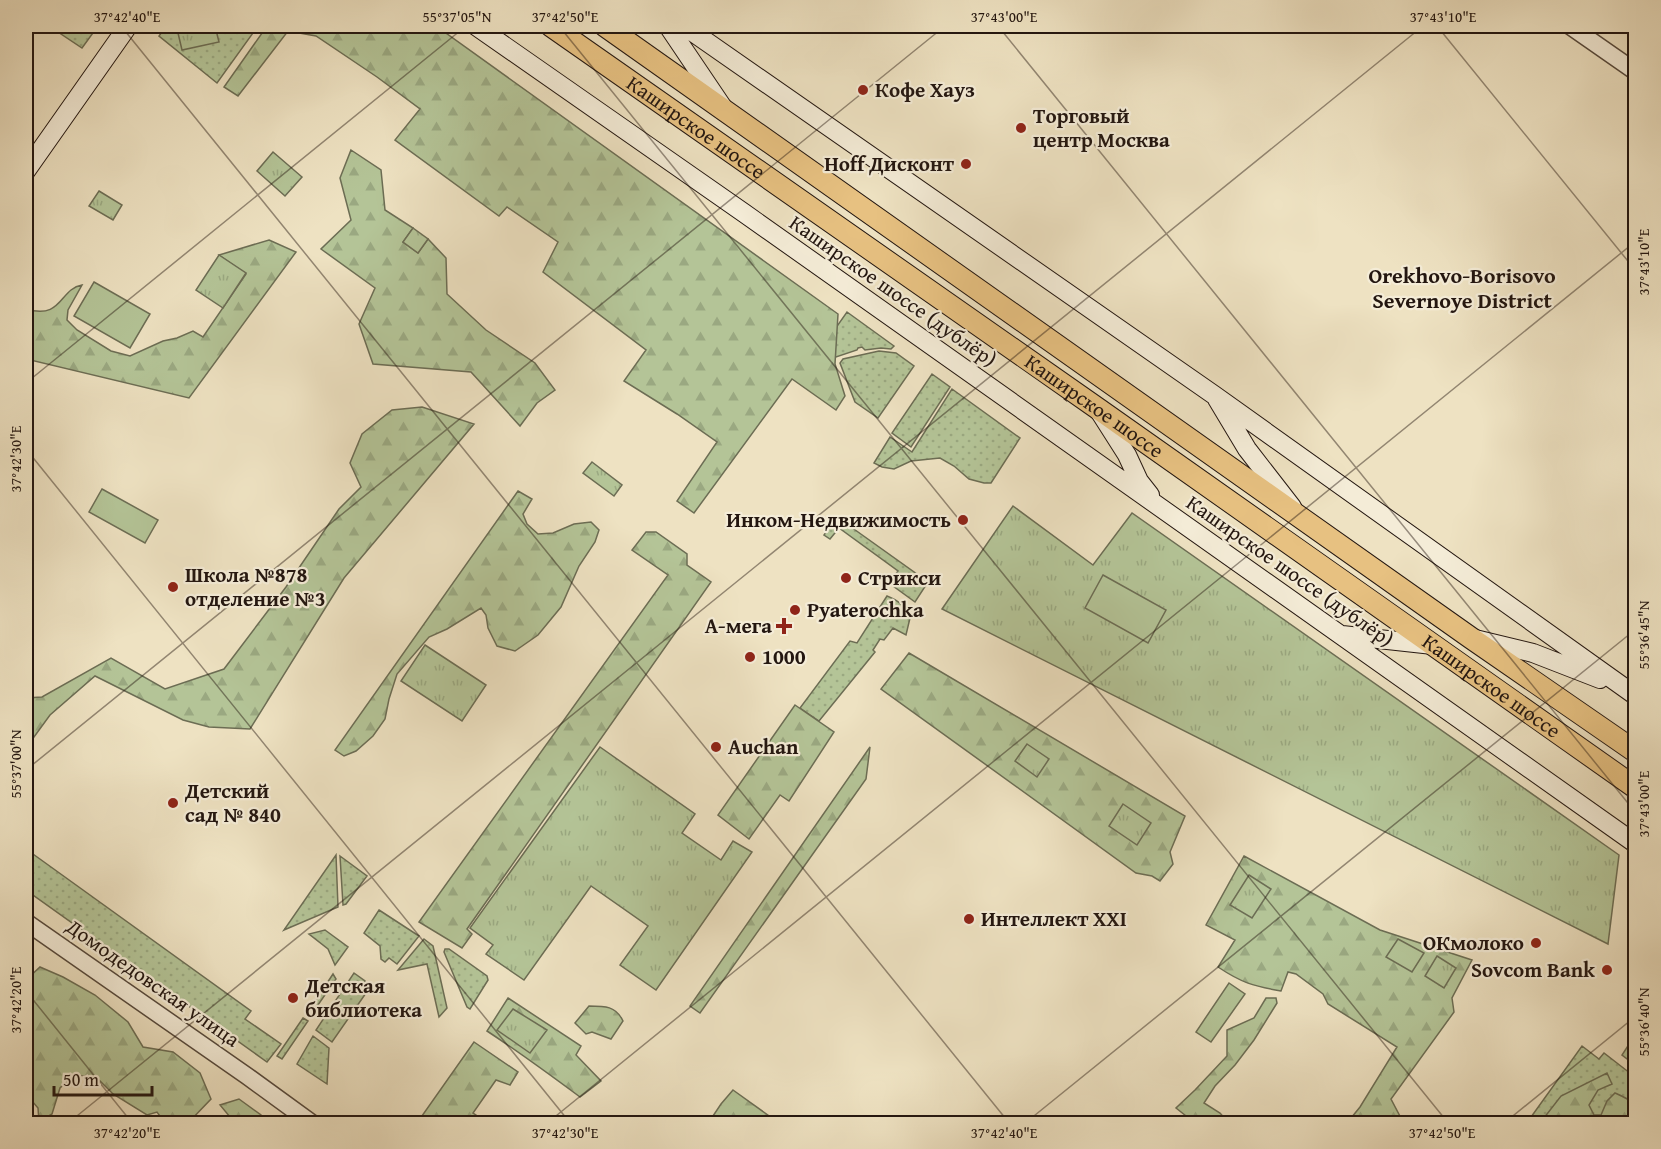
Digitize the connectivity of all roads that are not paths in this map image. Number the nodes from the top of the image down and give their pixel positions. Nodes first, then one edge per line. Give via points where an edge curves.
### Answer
1 (128, 26) edge
2 (476, 26) edge
3 (551, 26) edge
4 (605, 26) edge
5 (668, 26) edge
6 (684, 26) edge
7 (1570, 26) edge
8 (1635, 72) edge
9 (727, 112) junction
10 (26, 171) edge
11 (1214, 395) junction
12 (1097, 408) junction
13 (1158, 506) junction
14 (1300, 517) junction
15 (1341, 635) junction
16 (1471, 638) junction
17 (1433, 645) junction
18 (1632, 693) edge
19 (1635, 752) edge
20 (1635, 788) edge
21 (1635, 844) edge
22 (26, 922) edge
23 (313, 1124) edge

1 - 10 main road
2 - 13 main road, Каширское шоссе (дублёр)
3 - 12 main road, Каширское шоссе
4 - 9 main road, Каширское шоссе
5 - 9 main road
6 - 11 main road
7 - 8 street
9 - 14 main road, Каширское шоссе
11 - 14 main road via 1247,449
11 - 18 main road
12 - 13 main road
12 - 17 main road, Каширское шоссе
13 - 15 main road, Каширское шоссе (дублёр)
14 - 16 main road, Каширское шоссе
15 - 17 main road
15 - 21 main road, Каширское шоссе (дублёр)
16 - 18 main road via 1533,653
16 - 19 main road, Каширское шоссе
17 - 20 main road, Каширское шоссе
22 - 23 street, Домодедовская улица

